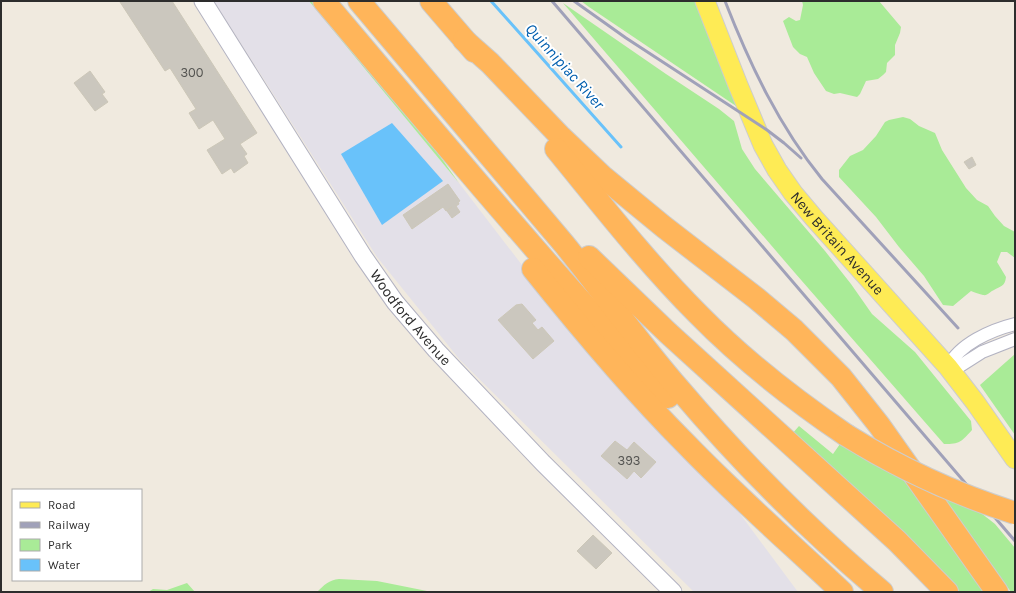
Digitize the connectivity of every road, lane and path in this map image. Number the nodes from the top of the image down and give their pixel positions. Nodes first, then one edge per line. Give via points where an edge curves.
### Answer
1 (203, 1) edge
2 (324, 1) edge
3 (359, 1) edge
4 (431, 1) edge
5 (705, 1) edge
6 (464, 40) junction
7 (448, 106) junction
8 (430, 127) junction
9 (1015, 324) edge
10 (1015, 339) edge
11 (948, 367) junction
12 (1015, 459) edge
13 (1015, 513) edge
14 (814, 531) junction
15 (673, 592) edge
16 (842, 592) edge
17 (882, 592) edge
18 (946, 592) edge
19 (997, 592) edge

1 - 15 street, Woodford Avenue via 363,256 406,316 503,422
2 - 8 highway
3 - 7 highway
4 - 6 highway
5 - 11 main road, New Britain Avenue via 763,145 777,170 814,218
6 - 13 highway, bridge via 685,301 762,372 846,435 888,460 928,480
6 - 19 highway via 602,176 664,228 770,309 823,358 859,398
7 - 14 highway via 701,414 752,470
7 - 18 highway via 628,296 887,531
8 - 14 highway via 590,313 687,418 756,486
8 - 16 highway via 496,221 612,364 713,472
9 - 11 street via 976,340 961,350
10 - 11 street via 982,352 960,366
11 - 12 main road, New Britain Avenue
14 - 17 highway

